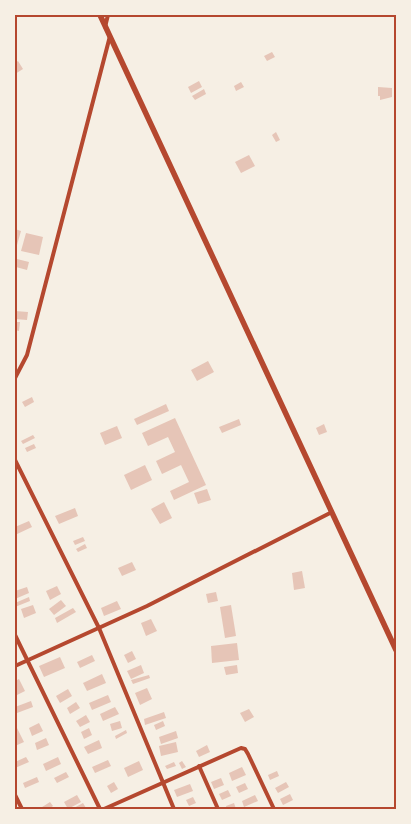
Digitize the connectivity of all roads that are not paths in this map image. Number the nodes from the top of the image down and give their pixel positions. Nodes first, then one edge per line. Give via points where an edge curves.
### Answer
1 (100, 15) edge
2 (108, 15) edge
3 (105, 27) junction
4 (110, 36) junction
5 (15, 378) edge
6 (15, 460) edge
7 (332, 512) junction
8 (99, 628) junction
9 (15, 635) edge
10 (396, 650) edge
11 (27, 661) junction
12 (15, 666) edge
13 (199, 766) junction
14 (163, 782) junction
15 (15, 795) edge
16 (22, 809) edge
17 (100, 809) edge
18 (104, 809) edge
19 (174, 809) edge
20 (218, 809) edge
21 (274, 809) edge

1 - 3 main road
2 - 3 street
3 - 4 main road
4 - 5 street via 27,355
4 - 7 main road
6 - 8 street
7 - 8 street
7 - 10 main road
8 - 11 street
8 - 14 street
9 - 11 street
11 - 12 street
11 - 17 street
13 - 14 street
13 - 20 street
13 - 21 street via 237,749 245,749
14 - 18 street
14 - 19 street
15 - 16 street

